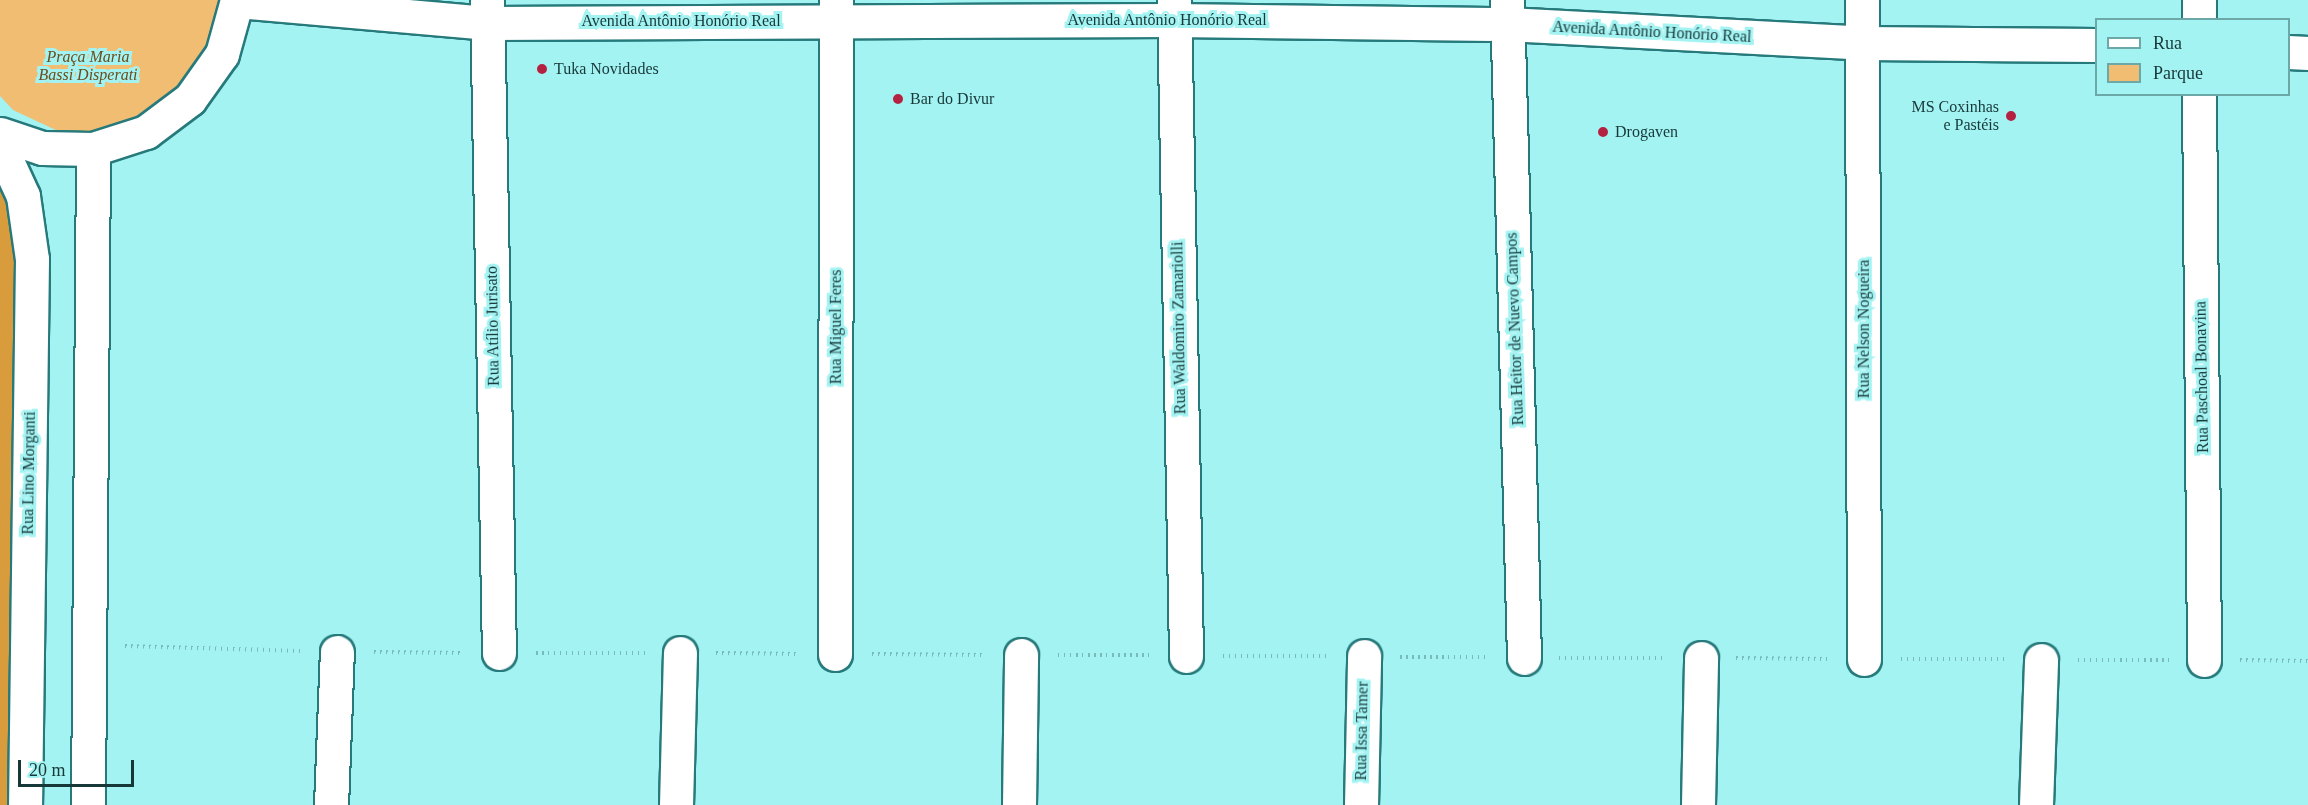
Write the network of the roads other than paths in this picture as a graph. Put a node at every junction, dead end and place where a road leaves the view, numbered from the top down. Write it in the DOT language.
graph roads {
  1 [pos="237,0"];
  2 [pos="1862,0"];
  3 [pos="2199,0"];
  4 [pos="836,10"];
  5 [pos="1174,10"];
  6 [pos="487,11"];
  7 [pos="1507,12"];
  8 [pos="2199,18"];
  9 [pos="1864,43"];
  10 [pos="2095,45"];
  11 [pos="2290,52"];
  12 [pos="2308,53"];
  13 [pos="2199,96"];
  14 [pos="0,134"];
  15 [pos="0,146"];
  16 [pos="93,149"];
  17 [pos="337,652"];
  18 [pos="499,653"];
  19 [pos="680,653"];
  20 [pos="835,654"];
  21 [pos="1021,655"];
  22 [pos="1186,656"];
  23 [pos="1364,656"];
  24 [pos="1524,658"];
  25 [pos="1701,658"];
  26 [pos="1864,659"];
  27 [pos="2042,660"];
  28 [pos="2204,660"];
  29 [pos="25,805"];
  30 [pos="88,805"];
  31 [pos="331,805"];
  32 [pos="676,805"];
  33 [pos="1019,805"];
  34 [pos="1361,805"];
  35 [pos="1698,805"];
  36 [pos="2036,805"];
  1 -- 6 [label="street, Avenida Antônio Honório Real"];
  1 -- 16 [label="street"];
  2 -- 9 [label="street, Rua Nelson Nogueira"];
  3 -- 8 [label="street"];
  4 -- 5 [label="street, Avenida Antônio Honório Real"];
  4 -- 6 [label="street, Avenida Antônio Honório Real"];
  4 -- 20 [label="street, Rua Miguel Feres"];
  5 -- 7 [label="street, Avenida Antônio Honório Real"];
  5 -- 22 [label="street, Rua Waldomiro Zamariolli"];
  6 -- 18 [label="street, Rua Atílio Jurisato"];
  7 -- 9 [label="street, Avenida Antônio Honório Real"];
  7 -- 24 [label="street, Rua Heitor de Nuevo Campos"];
  9 -- 10 [label="street, Avenida Antônio Honório Real"];
  9 -- 26 [label="street, Rua Nelson Nogueira"];
  11 -- 12 [label="street"];
  13 -- 28 [label="street, Rua Paschoal Bonavina"];
  14 -- 16 [label="street"];
  15 -- 29 [label="street, Rua Lino Morganti"];
  16 -- 30 [label="street"];
  17 -- 31 [label="street"];
  19 -- 32 [label="street"];
  21 -- 33 [label="street"];
  23 -- 34 [label="street, Rua Issa Tamer"];
  25 -- 35 [label="street"];
  27 -- 36 [label="street"];
}
